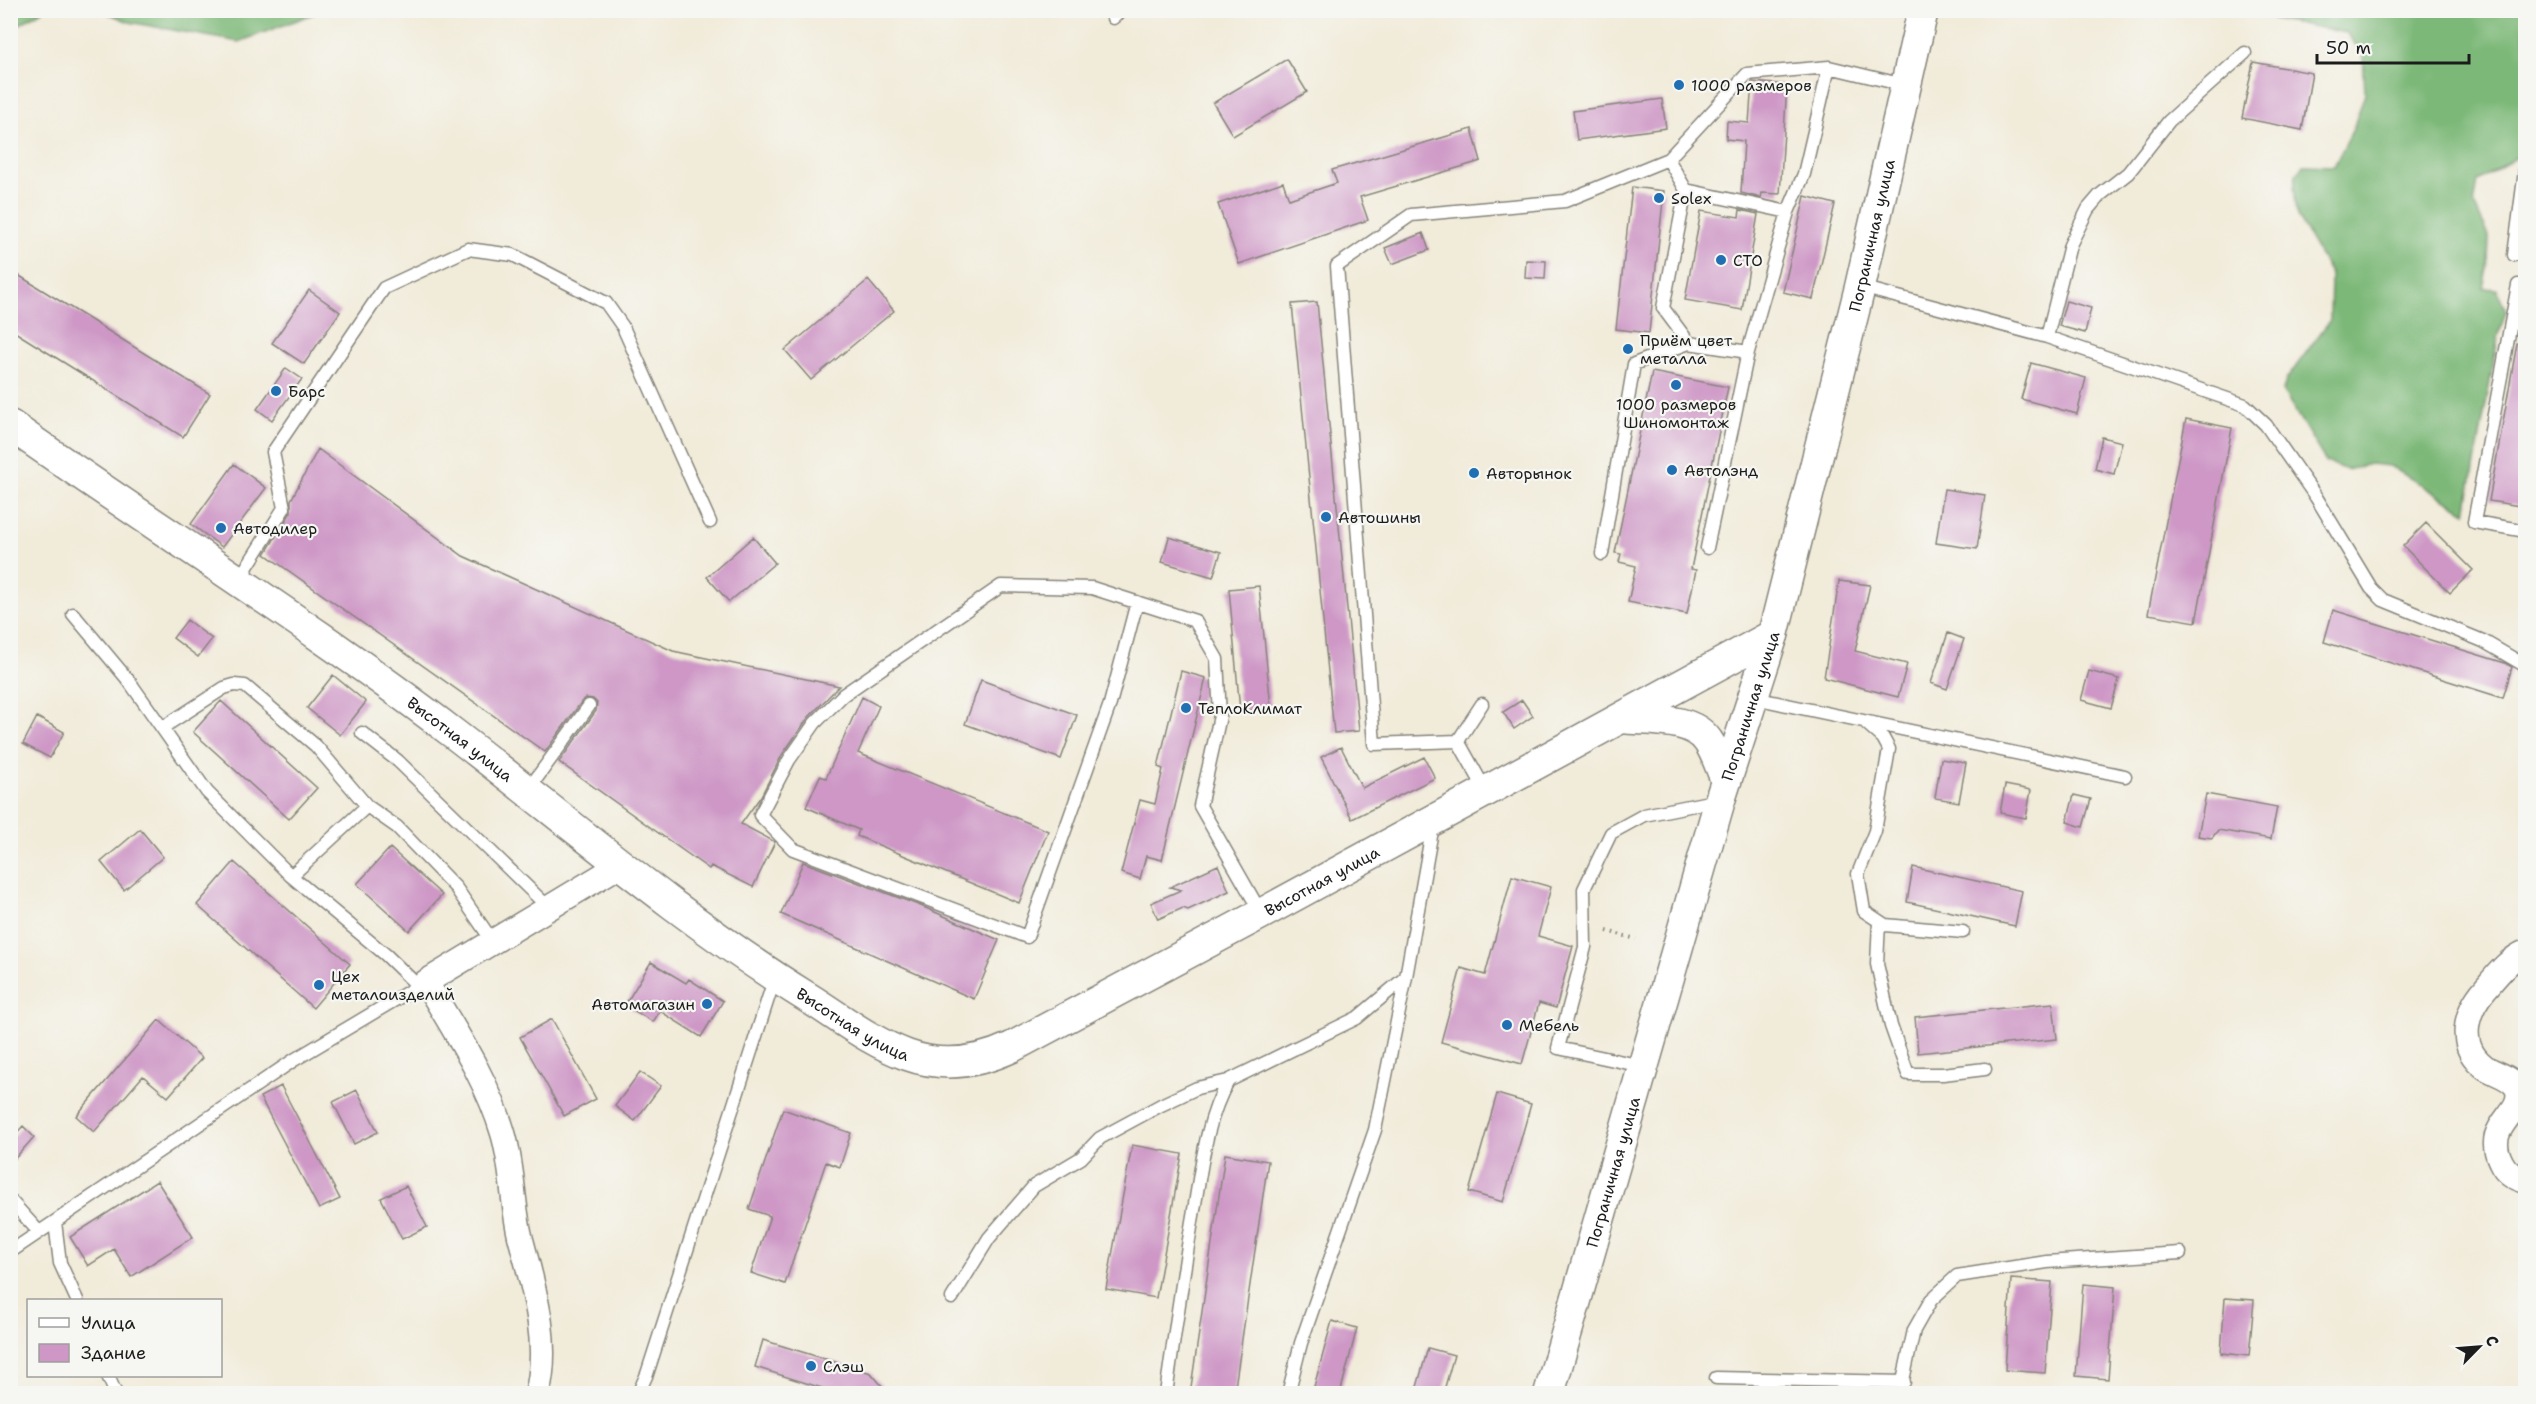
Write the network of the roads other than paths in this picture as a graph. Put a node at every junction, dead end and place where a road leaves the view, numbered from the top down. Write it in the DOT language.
graph roads {
  1 [pos="1923,10"];
  2 [pos="2245,53"];
  3 [pos="1829,67"];
  4 [pos="1904,84"];
  5 [pos="1668,159"];
  6 [pos="2526,163"];
  7 [pos="1686,190"];
  8 [pos="1788,212"];
  9 [pos="2514,255"];
  10 [pos="2526,286"];
  11 [pos="1860,287"];
  12 [pos="2047,337"];
  13 [pos="1689,343"];
  14 [pos="1748,352"];
  15 [pos="10,425"];
  16 [pos="710,522"];
  17 [pos="2526,531"];
  18 [pos="1707,548"];
  19 [pos="1602,554"];
  20 [pos="238,582"];
  21 [pos="1137,602"];
  22 [pos="73,615"];
  23 [pos="1773,635"];
  24 [pos="2526,666"];
  25 [pos="1754,698"];
  26 [pos="1482,704"];
  27 [pos="589,706"];
  28 [pos="1622,718"];
  29 [pos="1865,722"];
  30 [pos="162,728"];
  31 [pos="362,733"];
  32 [pos="1458,741"];
  33 [pos="2125,776"];
  34 [pos="1723,790"];
  35 [pos="527,792"];
  36 [pos="1487,792"];
  37 [pos="367,806"];
  38 [pos="1433,821"];
  39 [pos="620,865"];
  40 [pos="291,876"];
  41 [pos="549,908"];
  42 [pos="1261,914"];
  43 [pos="1879,921"];
  44 [pos="1963,932"];
  45 [pos="492,942"];
  46 [pos="2526,952"];
  47 [pos="775,977"];
  48 [pos="1406,978"];
  49 [pos="423,984"];
  50 [pos="1642,1066"];
  51 [pos="1985,1068"];
  52 [pos="1228,1081"];
  53 [pos="2526,1181"];
  54 [pos="10,1200"];
  55 [pos="55,1222"];
  56 [pos="39,1232"];
  57 [pos="10,1252"];
  58 [pos="2180,1253"];
  59 [pos="952,1298"];
  60 [pos="77,1299"];
  61 [pos="108,1377"];
  62 [pos="1716,1378"];
  63 [pos="1902,1388"];
  64 [pos="116,1394"];
  65 [pos="537,1394"];
  66 [pos="638,1394"];
  67 [pos="1166,1394"];
  68 [pos="1288,1394"];
  69 [pos="1549,1394"];
  1 -- 4 [label="street, Пограничная улица"];
  2 -- 12 [label="lane"];
  3 -- 4 [label="lane"];
  3 -- 5 [label="lane"];
  3 -- 8 [label="lane"];
  4 -- 11 [label="street, Пограничная улица"];
  5 -- 7 [label="lane"];
  5 -- 32 [label="lane"];
  6 -- 9 [label="lane"];
  7 -- 8 [label="lane"];
  7 -- 13 [label="lane"];
  8 -- 14 [label="lane"];
  10 -- 17 [label="lane"];
  11 -- 12 [label="lane"];
  11 -- 23 [label="street, Пограничная улица"];
  12 -- 24 [label="lane"];
  13 -- 14 [label="lane"];
  13 -- 19 [label="lane"];
  14 -- 18 [label="lane"];
  15 -- 20 [label="street, Высотная улица"];
  16 -- 20 [label="lane"];
  20 -- 35 [label="street, Высотная улица"];
  21 -- 21 [label="lane"];
  21 -- 42 [label="lane"];
  22 -- 30 [label="lane"];
  23 -- 25 [label="street, Пограничная улица"];
  23 -- 28 [label="street, Высотная улица"];
  25 -- 29 [label="lane"];
  25 -- 34 [label="street, Пограничная улица"];
  26 -- 32 [label="lane"];
  27 -- 35 [label="lane"];
  28 -- 34 [label="street"];
  28 -- 36 [label="street, Высотная улица"];
  29 -- 33 [label="lane"];
  29 -- 43 [label="lane"];
  30 -- 37 [label="lane"];
  30 -- 40 [label="lane"];
  31 -- 41 [label="lane"];
  32 -- 36 [label="lane"];
  34 -- 50 [label="street, Пограничная улица"];
  34 -- 50 [label="lane"];
  35 -- 39 [label="street, Высотная улица"];
  36 -- 38 [label="street, Высотная улица"];
  37 -- 40 [label="lane"];
  37 -- 45 [label="lane"];
  38 -- 42 [label="street, Высотная улица"];
  38 -- 48 [label="lane"];
  39 -- 41 [label="street"];
  39 -- 47 [label="street, Высотная улица"];
  40 -- 49 [label="lane"];
  41 -- 45 [label="street"];
  42 -- 47 [label="street, Высотная улица"];
  43 -- 44 [label="lane"];
  43 -- 51 [label="lane"];
  45 -- 49 [label="street"];
  46 -- 53 [label="street"];
  47 -- 66 [label="lane"];
  48 -- 52 [label="lane"];
  48 -- 68 [label="lane"];
  49 -- 55 [label="lane"];
  49 -- 65 [label="street"];
  50 -- 69 [label="street, Пограничная улица"];
  52 -- 59 [label="lane"];
  52 -- 67 [label="lane"];
  54 -- 56 [label="lane"];
  55 -- 56 [label="lane"];
  55 -- 60 [label="lane"];
  56 -- 57 [label="lane"];
  58 -- 63 [label="lane"];
  61 -- 64 [label="lane"];
  62 -- 63 [label="lane"];
}
